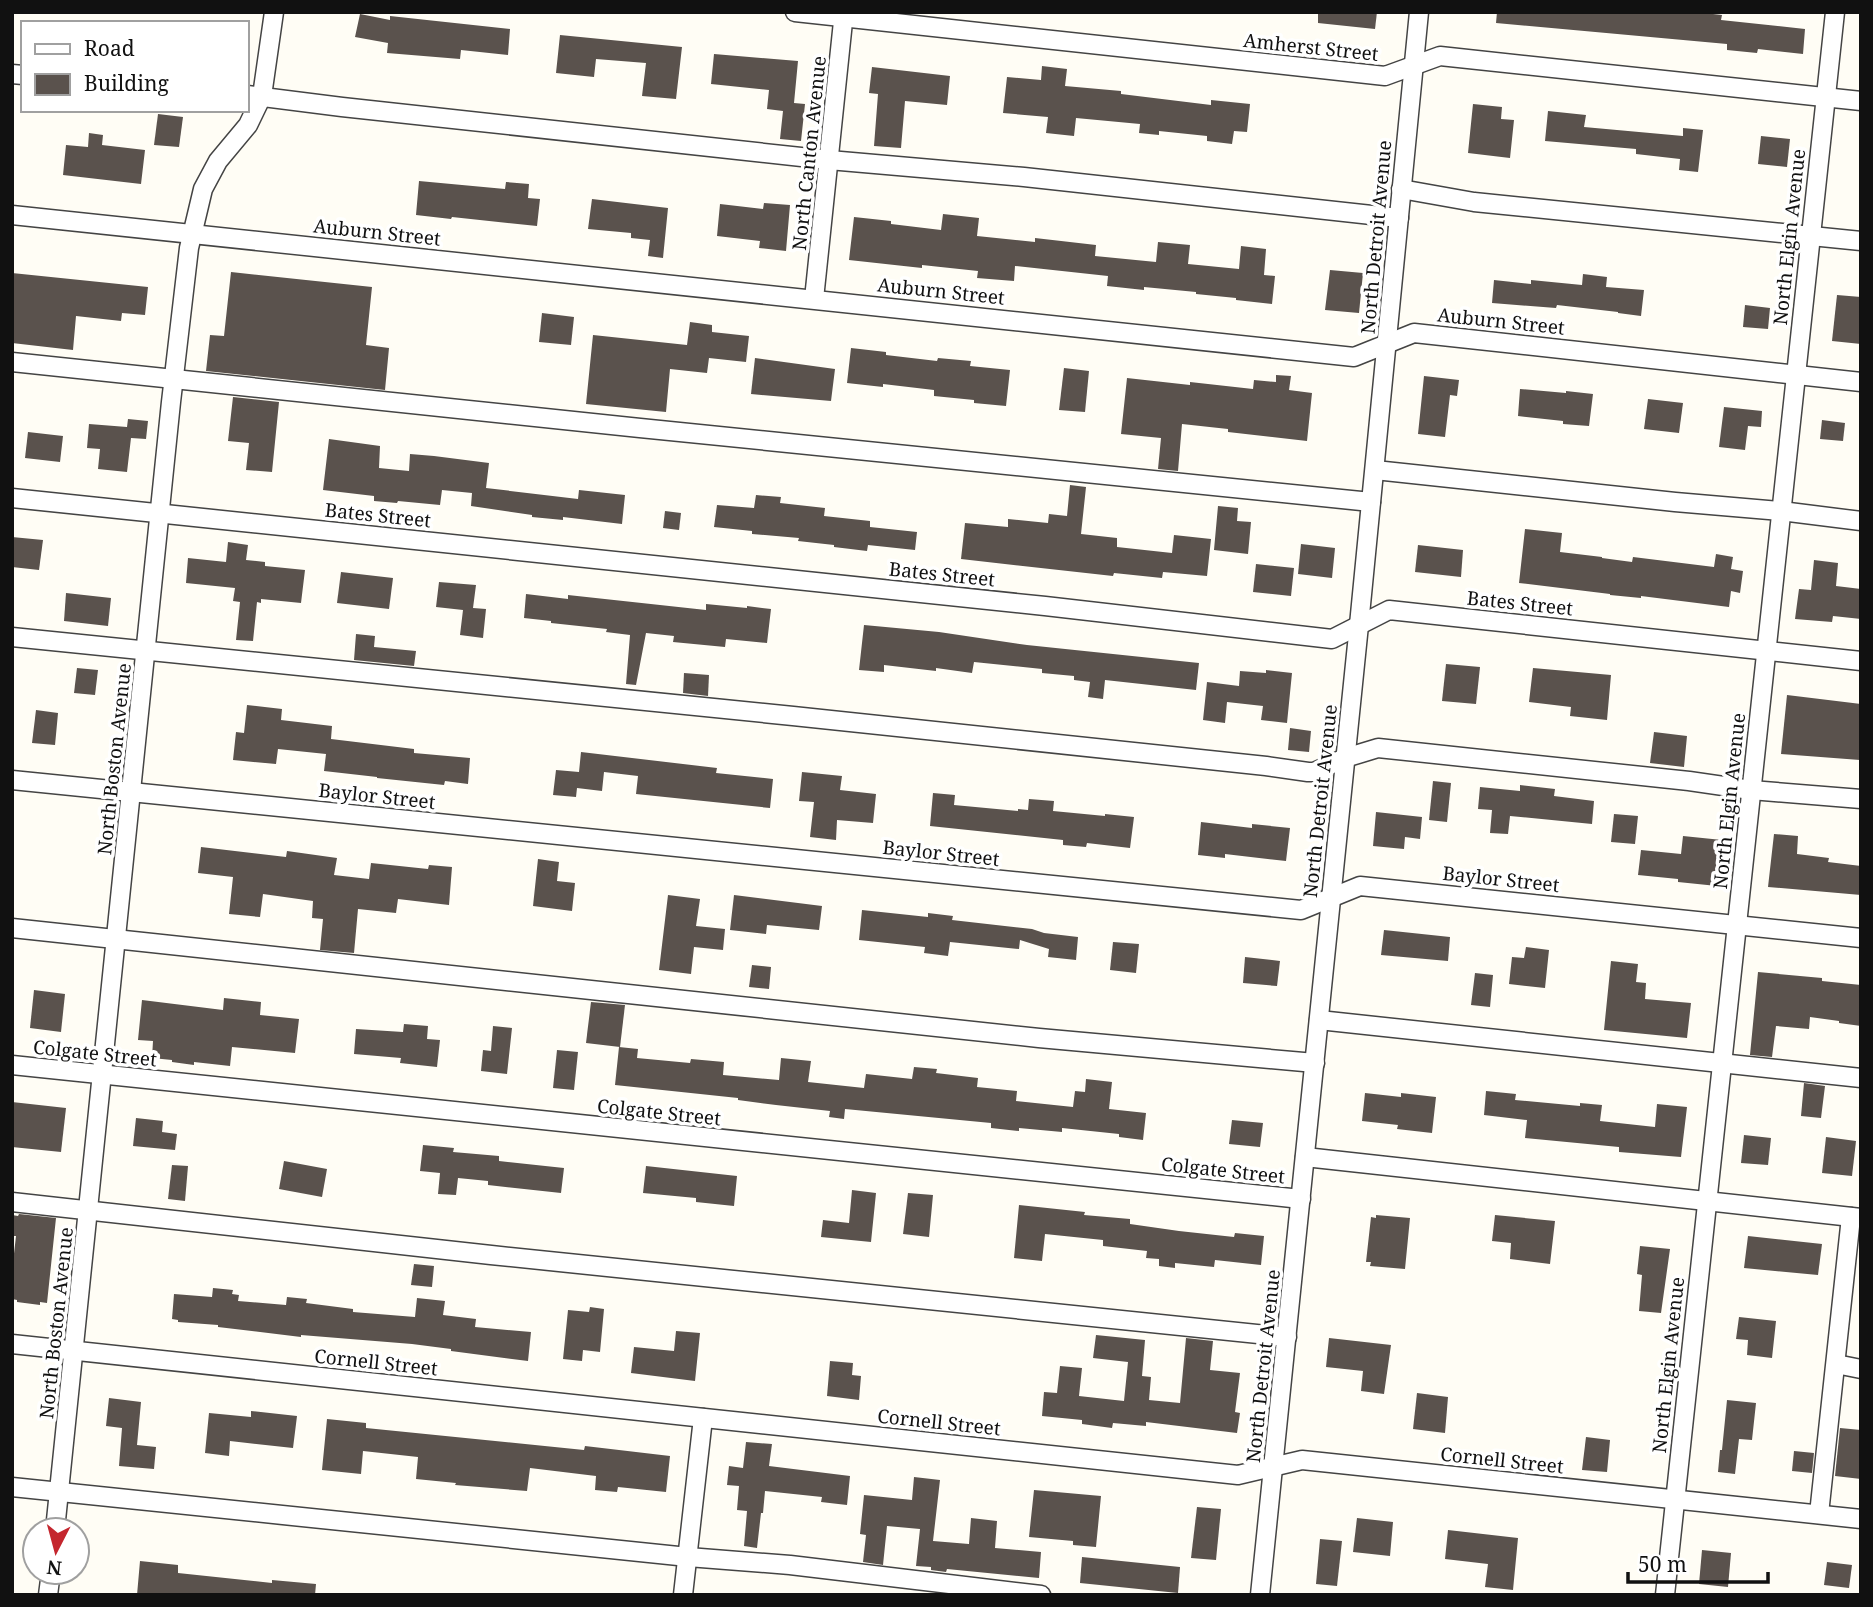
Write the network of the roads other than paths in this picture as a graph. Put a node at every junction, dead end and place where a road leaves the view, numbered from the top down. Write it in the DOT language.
graph roads {
  1 [pos="274,12"];
  2 [pos="795,12"];
  3 [pos="1419,12"];
  4 [pos="1835,12"];
  5 [pos="844,15"];
  6 [pos="1413,65"];
  7 [pos="254,95"];
  8 [pos="1826,97"];
  9 [pos="1861,101"];
  10 [pos="829,160"];
  11 [pos="1401,189"];
  12 [pos="12,215"];
  13 [pos="1399,218"];
  14 [pos="193,233"];
  15 [pos="1811,236"];
  16 [pos="1861,242"];
  17 [pos="814,299"];
  18 [pos="1387,344"];
  19 [pos="12,362"];
  20 [pos="1796,375"];
  21 [pos="174,379"];
  22 [pos="1861,382"];
  23 [pos="1375,470"];
  24 [pos="12,498"];
  25 [pos="1371,502"];
  26 [pos="1781,511"];
  27 [pos="160,513"];
  28 [pos="1861,521"];
  29 [pos="1359,625"];
  30 [pos="12,637"];
  31 [pos="146,651"];
  32 [pos="1766,651"];
  33 [pos="1861,661"];
  34 [pos="1345,758"];
  35 [pos="12,780"];
  36 [pos="1751,790"];
  37 [pos="131,792"];
  38 [pos="1861,799"];
  39 [pos="1331,898"];
  40 [pos="1736,925"];
  41 [pos="12,928"];
  42 [pos="1861,938"];
  43 [pos="116,939"];
  44 [pos="1319,1020"];
  45 [pos="1315,1063"];
  46 [pos="1721,1064"];
  47 [pos="12,1065"];
  48 [pos="103,1075"];
  49 [pos="1861,1078"];
  50 [pos="1305,1157"];
  51 [pos="1301,1199"];
  52 [pos="1707,1201"];
  53 [pos="12,1202"];
  54 [pos="89,1211"];
  55 [pos="1856,1218"];
  56 [pos="1287,1336"];
  57 [pos="12,1344"];
  58 [pos="74,1351"];
  59 [pos="1836,1364"];
  60 [pos="1861,1368"];
  61 [pos="703,1418"];
  62 [pos="1273,1466"];
  63 [pos="12,1487"];
  64 [pos="59,1492"];
  65 [pos="1675,1499"];
  66 [pos="1819,1514"];
  67 [pos="56,1516"];
  68 [pos="1861,1519"];
  69 [pos="688,1556"];
  70 [pos="683,1595"];
  71 [pos="1041,1595"];
  72 [pos="1260,1595"];
  73 [pos="1665,1595"];
  1 -- 7 [label="street, North Boston Avenue"];
  2 -- 5 [label="street, Amherst Street"];
  3 -- 6 [label="street, North Detroit Avenue"];
  4 -- 8 [label="street, North Elgin Avenue"];
  5 -- 6 [label="street, Amherst Street"];
  5 -- 10 [label="street, North Canton Avenue"];
  6 -- 8 [label="street, Amherst Street"];
  6 -- 11 [label="street, North Detroit Avenue"];
  7 -- 10 [label="street"];
  7 -- 14 [label="street, North Boston Avenue"];
  8 -- 9 [label="street, Amherst Street"];
  8 -- 15 [label="street, North Elgin Avenue"];
  10 -- 13 [label="street"];
  10 -- 17 [label="street, North Canton Avenue"];
  11 -- 13 [label="street, North Detroit Avenue"];
  11 -- 15 [label="street"];
  12 -- 14 [label="street, Auburn Street"];
  13 -- 18 [label="street, North Detroit Avenue"];
  14 -- 17 [label="street, Auburn Street"];
  14 -- 21 [label="street, North Boston Avenue"];
  15 -- 16 [label="street"];
  15 -- 20 [label="street, North Elgin Avenue"];
  17 -- 18 [label="street, Auburn Street"];
  18 -- 20 [label="street, Auburn Street"];
  18 -- 23 [label="street, North Detroit Avenue"];
  19 -- 21 [label="street"];
  20 -- 22 [label="street, Auburn Street"];
  20 -- 26 [label="street, North Elgin Avenue"];
  21 -- 25 [label="street"];
  21 -- 27 [label="street, North Boston Avenue"];
  23 -- 25 [label="street, North Detroit Avenue"];
  23 -- 26 [label="street"];
  24 -- 27 [label="street, Bates Street"];
  25 -- 29 [label="street, North Detroit Avenue"];
  26 -- 28 [label="street"];
  26 -- 32 [label="street, North Elgin Avenue"];
  27 -- 29 [label="street, Bates Street"];
  27 -- 31 [label="street, North Boston Avenue"];
  29 -- 32 [label="street, Bates Street"];
  29 -- 34 [label="street, North Detroit Avenue"];
  30 -- 31 [label="street"];
  31 -- 34 [label="street"];
  31 -- 37 [label="street, North Boston Avenue"];
  32 -- 33 [label="street, Bates Street"];
  32 -- 36 [label="street, North Elgin Avenue"];
  34 -- 36 [label="street"];
  34 -- 39 [label="street, North Detroit Avenue"];
  35 -- 37 [label="street, Baylor Street"];
  36 -- 38 [label="street"];
  36 -- 40 [label="street, North Elgin Avenue"];
  37 -- 39 [label="street, Baylor Street"];
  37 -- 43 [label="street, North Boston Avenue"];
  39 -- 40 [label="street, Baylor Street"];
  39 -- 44 [label="street, North Detroit Avenue"];
  40 -- 42 [label="street, Baylor Street"];
  40 -- 46 [label="street, North Elgin Avenue"];
  41 -- 43 [label="street"];
  43 -- 45 [label="street"];
  43 -- 48 [label="street, North Boston Avenue"];
  44 -- 45 [label="street, North Detroit Avenue"];
  44 -- 46 [label="street"];
  45 -- 50 [label="street, North Detroit Avenue"];
  46 -- 49 [label="street"];
  46 -- 52 [label="street, North Elgin Avenue"];
  47 -- 48 [label="street, Colgate Street"];
  48 -- 51 [label="street, Colgate Street"];
  48 -- 54 [label="street, North Boston Avenue"];
  50 -- 51 [label="street, North Detroit Avenue"];
  50 -- 52 [label="street, Colgate Street"];
  51 -- 56 [label="street, North Detroit Avenue"];
  52 -- 55 [label="street, Colgate Street"];
  52 -- 65 [label="street, North Elgin Avenue"];
  53 -- 54 [label="street"];
  54 -- 56 [label="street"];
  54 -- 58 [label="street, North Boston Avenue"];
  55 -- 59 [label="street"];
  56 -- 62 [label="street, North Detroit Avenue"];
  57 -- 58 [label="street, Cornell Street"];
  58 -- 61 [label="street, Cornell Street"];
  58 -- 64 [label="street, North Boston Avenue"];
  59 -- 60 [label="street"];
  59 -- 66 [label="street"];
  61 -- 62 [label="street, Cornell Street"];
  61 -- 69 [label="street"];
  62 -- 65 [label="street, Cornell Street"];
  62 -- 72 [label="street, North Detroit Avenue"];
  63 -- 64 [label="street"];
  64 -- 67 [label="street, North Boston Avenue"];
  64 -- 69 [label="street"];
  65 -- 66 [label="street, Cornell Street"];
  65 -- 73 [label="street, North Elgin Avenue"];
  66 -- 68 [label="street, Cornell Street"];
  69 -- 70 [label="street"];
  69 -- 71 [label="street"];
}
